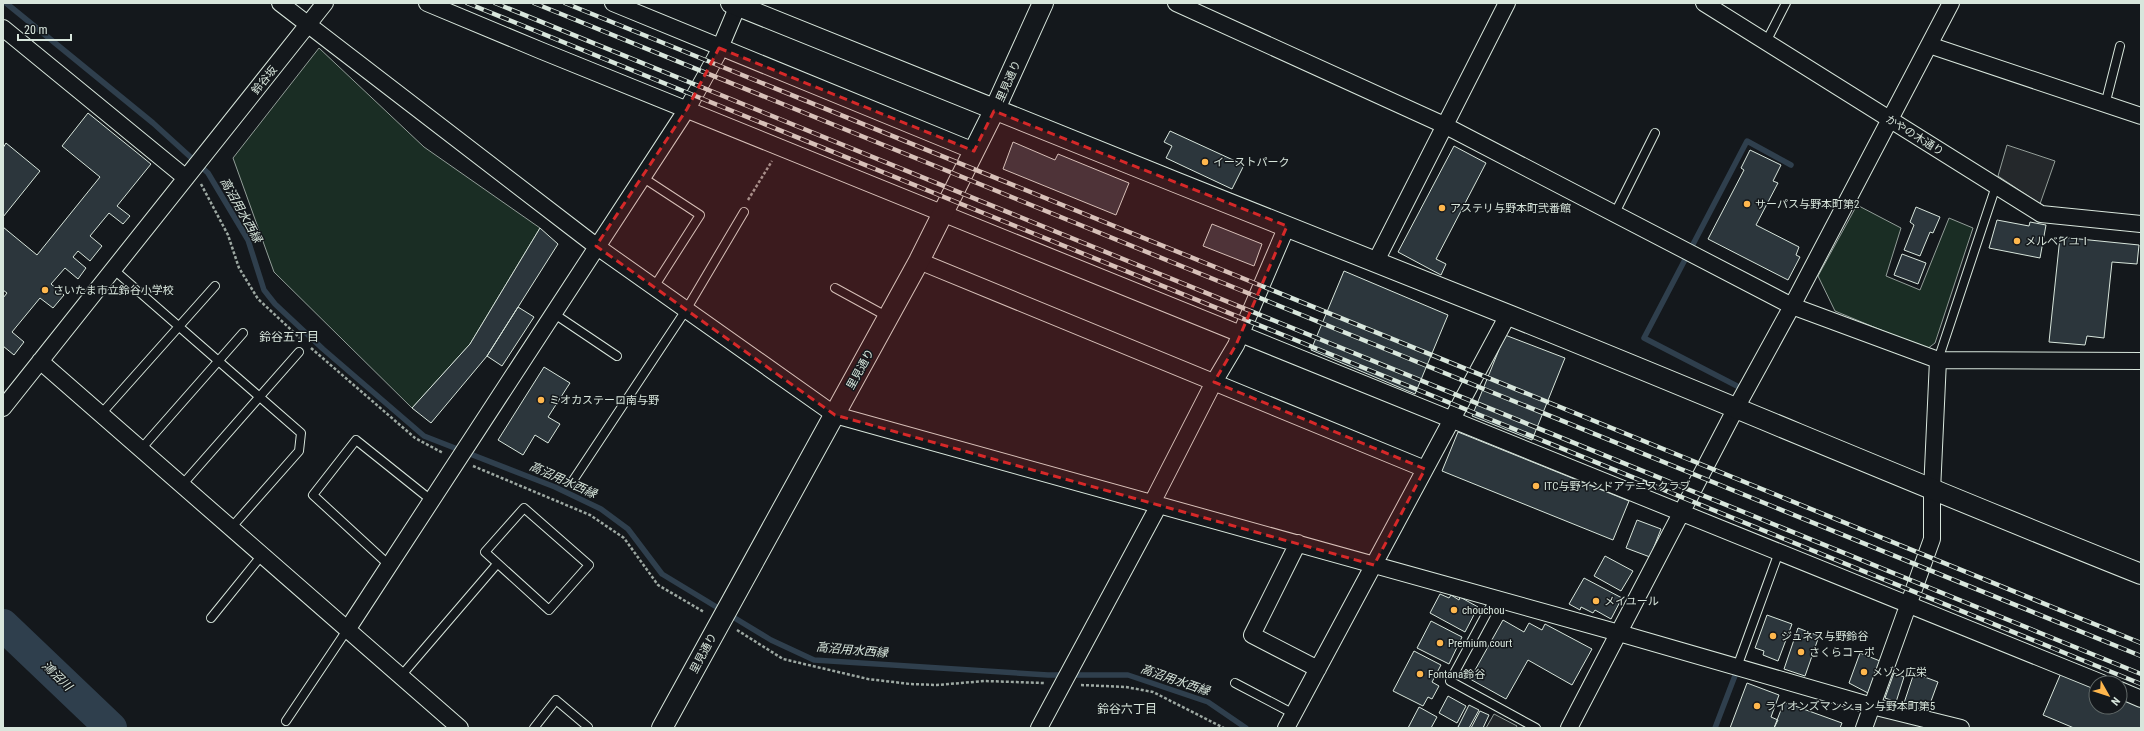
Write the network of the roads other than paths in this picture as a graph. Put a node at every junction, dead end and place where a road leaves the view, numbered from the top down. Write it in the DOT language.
graph roads {
  1 [pos="280,3"];
  2 [pos="325,3"];
  3 [pos="427,3"];
  4 [pos="613,3"];
  5 [pos="1043,3"];
  6 [pos="1176,3"];
  7 [pos="1507,3"];
  8 [pos="1704,3"];
  9 [pos="1786,3"];
  10 [pos="1951,3"];
  11 [pos="736,4"];
  12 [pos="308,24"];
  13 [pos="3,28"];
  14 [pos="1766,42"];
  15 [pos="1929,45"];
  16 [pos="2120,46"];
  17 [pos="719,48"];
  18 [pos="2105,105"];
  19 [pos="687,109"];
  20 [pos="994,111"];
  21 [pos="2141,116"];
  22 [pos="1890,120"];
  23 [pos="1444,125"];
  24 [pos="1655,134"];
  25 [pos="974,151"];
  26 [pos="192,170"];
  27 [pos="642,177"];
  28 [pos="1996,186"];
  29 [pos="744,212"];
  30 [pos="943,213"];
  31 [pos="1615,213"];
  32 [pos="2141,224"];
  33 [pos="1287,226"];
  34 [pos="596,246"];
  35 [pos="919,261"];
  36 [pos="1374,263"];
  37 [pos="113,269"];
  38 [pos="215,286"];
  39 [pos="654,287"];
  40 [pos="834,288"];
  41 [pos="1792,306"];
  42 [pos="686,310"];
  43 [pos="553,313"];
  44 [pos="1508,315"];
  45 [pos="889,318"];
  46 [pos="180,327"];
  47 [pos="243,333"];
  48 [pos="1241,334"];
  49 [pos="299,352"];
  50 [pos="617,356"];
  51 [pos="218,360"];
  52 [pos="1938,360"];
  53 [pos="40,361"];
  54 [pos="2141,361"];
  55 [pos="1214,382"];
  56 [pos="260,397"];
  57 [pos="3,408"];
  58 [pos="1736,408"];
  59 [pos="101,414"];
  60 [pos="835,415"];
  61 [pos="1452,419"];
  62 [pos="141,449"];
  63 [pos="1425,469"];
  64 [pos="572,482"];
  65 [pos="182,485"];
  66 [pos="1932,491"];
  67 [pos="431,500"];
  68 [pos="1156,504"];
  69 [pos="1682,512"];
  70 [pos="231,528"];
  71 [pos="1298,544"];
  72 [pos="1779,552"];
  73 [pos="262,555"];
  74 [pos="497,564"];
  75 [pos="389,565"];
  76 [pos="1374,565"];
  77 [pos="2141,574"];
  78 [pos="1495,598"];
  79 [pos="1909,605"];
  80 [pos="211,618"];
  81 [pos="347,630"];
  82 [pos="1619,633"];
  83 [pos="1737,667"];
  84 [pos="1318,669"];
  85 [pos="401,676"];
  86 [pos="2088,677"];
  87 [pos="1234,683"];
  88 [pos="2128,693"];
  89 [pos="2141,699"];
  90 [pos="1872,706"];
  91 [pos="286,721"];
  92 [pos="1290,721"];
  93 [pos="460,728"];
  94 [pos="534,728"];
  95 [pos="587,728"];
  96 [pos="662,728"];
  97 [pos="1039,728"];
  98 [pos="1536,728"];
  99 [pos="1569,728"];
  100 [pos="1864,728"];
  101 [pos="1961,728"];
  1 -- 12 [label="street"];
  2 -- 12 [label="street, 鈴谷坂"];
  3 -- 19 [label="street"];
  4 -- 17 [label="street"];
  5 -- 20 [label="street, 里見通り"];
  6 -- 23 [label="street"];
  7 -- 23 [label="street"];
  8 -- 14 [label="street, かやの木通り"];
  9 -- 14 [label="lane"];
  10 -- 15 [label="street"];
  11 -- 17 [label="street"];
  11 -- 20 [label="street"];
  12 -- 26 [label="street, 鈴谷坂"];
  12 -- 34 [label="street"];
  13 -- 26 [label="street"];
  14 -- 22 [label="street, かやの木通り"];
  15 -- 18 [label="street"];
  15 -- 22 [label="street"];
  16 -- 18 [label="lane"];
  17 -- 19 [label="street"];
  17 -- 25 [label="street"];
  18 -- 21 [label="street"];
  19 -- 27 [label="street"];
  19 -- 30 [label="street"];
  20 -- 25 [label="street, 里見通り"];
  20 -- 33 [label="street"];
  22 -- 28 [label="street, かやの木通り"];
  22 -- 41 [label="street"];
  23 -- 31 [label="street"];
  23 -- 36 [label="street"];
  24 -- 31 [label="lane"];
  25 -- 30 [label="street, 里見通り"];
  26 -- 37 [label="street, 鈴谷坂"];
  27 -- 34 [label="street"];
  27 -- 39 [label="lane"];
  28 -- 32 [label="street, かやの木通り"];
  28 -- 52 [label="lane"];
  29 -- 42 [label="lane"];
  30 -- 35 [label="street, 里見通り"];
  30 -- 48 [label="street"];
  31 -- 41 [label="street"];
  33 -- 36 [label="street"];
  33 -- 48 [label="street"];
  34 -- 39 [label="street"];
  34 -- 43 [label="street"];
  35 -- 45 [label="street, 里見通り"];
  35 -- 55 [label="street"];
  36 -- 44 [label="street"];
  37 -- 46 [label="lane"];
  37 -- 53 [label="street, 鈴谷坂"];
  38 -- 46 [label="lane"];
  39 -- 42 [label="street"];
  40 -- 45 [label="lane"];
  41 -- 52 [label="street"];
  41 -- 58 [label="street"];
  42 -- 60 [label="street"];
  42 -- 64 [label="lane"];
  43 -- 50 [label="lane"];
  43 -- 67 [label="street"];
  44 -- 58 [label="street"];
  44 -- 61 [label="street"];
  45 -- 60 [label="street, 里見通り"];
  46 -- 51 [label="lane"];
  46 -- 59 [label="lane"];
  47 -- 51 [label="lane"];
  48 -- 55 [label="street"];
  48 -- 61 [label="street"];
  49 -- 56 [label="lane"];
  51 -- 56 [label="lane"];
  51 -- 62 [label="lane"];
  52 -- 54 [label="street"];
  52 -- 66 [label="street"];
  53 -- 57 [label="street, 鈴谷坂"];
  53 -- 59 [label="street"];
  55 -- 63 [label="street"];
  55 -- 68 [label="street"];
  56 -- 65 [label="lane"];
  56 -- 70 [label="lane"];
  58 -- 66 [label="street"];
  58 -- 69 [label="street"];
  59 -- 62 [label="street"];
  60 -- 68 [label="street"];
  60 -- 96 [label="street, 里見通り"];
  61 -- 63 [label="street"];
  61 -- 69 [label="street"];
  62 -- 65 [label="street"];
  63 -- 76 [label="street"];
  65 -- 70 [label="street"];
  66 -- 77 [label="street"];
  66 -- 79 [label="street"];
  67 -- 75 [label="street"];
  67 -- 75 [label="lane"];
  68 -- 71 [label="street"];
  68 -- 97 [label="street"];
  69 -- 72 [label="street"];
  69 -- 82 [label="street"];
  70 -- 73 [label="street"];
  71 -- 76 [label="street"];
  71 -- 84 [label="street"];
  72 -- 79 [label="street"];
  72 -- 83 [label="lane"];
  73 -- 80 [label="lane"];
  73 -- 81 [label="street"];
  74 -- 74 [label="lane"];
  74 -- 85 [label="lane"];
  75 -- 81 [label="street"];
  76 -- 78 [label="street"];
  76 -- 84 [label="street"];
  78 -- 82 [label="street"];
  78 -- 98 [label="lane"];
  79 -- 86 [label="street"];
  79 -- 90 [label="street"];
  81 -- 85 [label="street"];
  81 -- 91 [label="lane"];
  82 -- 83 [label="street"];
  82 -- 99 [label="street"];
  83 -- 90 [label="street"];
  84 -- 92 [label="street"];
  85 -- 93 [label="street"];
  87 -- 92 [label="lane"];
  88 -- 89 [label="street"];
  90 -- 100 [label="street"];
  90 -- 101 [label="street"];
  94 -- 95 [label="lane"];
}
